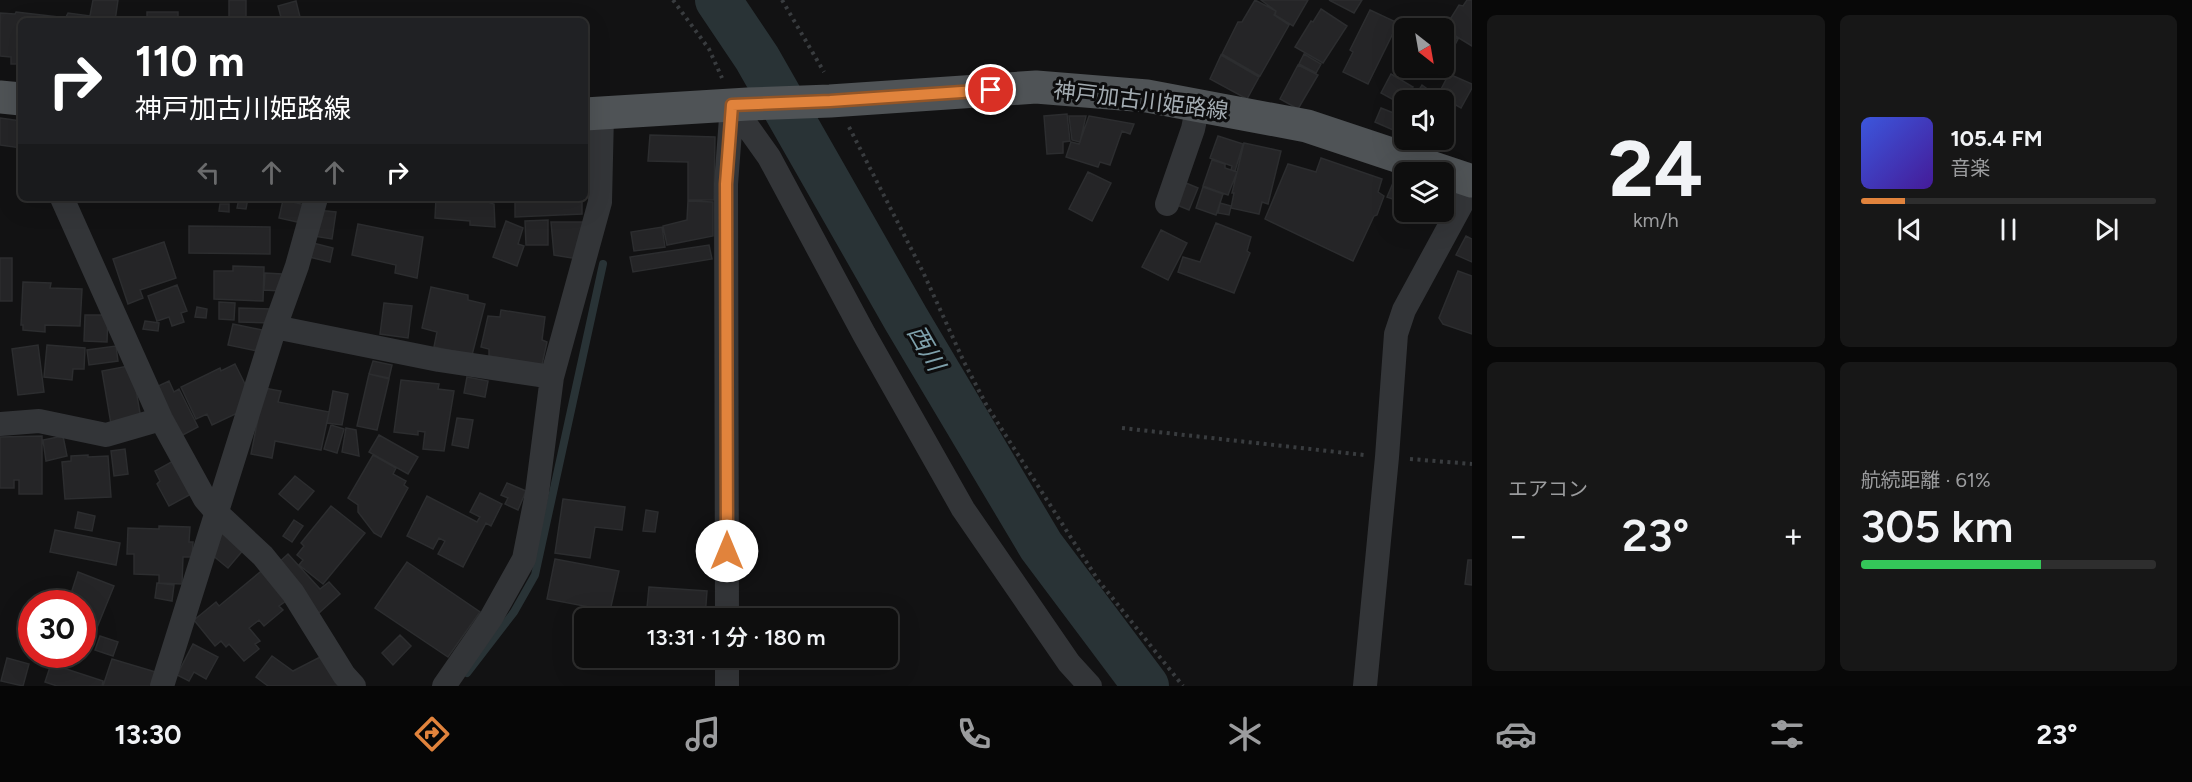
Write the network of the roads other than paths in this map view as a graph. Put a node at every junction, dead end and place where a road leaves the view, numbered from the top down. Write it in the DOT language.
graph roads {
  1 [pos="0,97"];
  2 [pos="18,99"];
  3 [pos="740,105"];
  4 [pos="1198,105"];
  5 [pos="593,114"];
  6 [pos="1472,183"];
  7 [pos="63,201"];
  8 [pos="315,201"];
  9 [pos="1167,204"];
  10 [pos="275,327"];
  11 [pos="552,377"];
  12 [pos="161,419"];
  13 [pos="0,424"];
  14 [pos="218,514"];
  15 [pos="727,608"];
  16 [pos="727,668"];
  17 [pos="162,686"];
  18 [pos="354,686"];
  19 [pos="444,686"];
  20 [pos="727,686"];
  21 [pos="1090,686"];
  22 [pos="1365,686"];
  1 -- 2 [label="main road"];
  3 -- 4 [label="main road, 神戸加古川姫路線"];
  3 -- 5 [label="main road, 神戸加古川姫路線"];
  3 -- 15 [label="street"];
  3 -- 21 [label="street"];
  4 -- 6 [label="main road, 神戸加古川姫路線"];
  4 -- 9 [label="street"];
  5 -- 11 [label="street"];
  6 -- 22 [label="street"];
  7 -- 12 [label="street"];
  8 -- 10 [label="street"];
  10 -- 11 [label="street"];
  10 -- 14 [label="street"];
  11 -- 19 [label="street"];
  12 -- 13 [label="street"];
  12 -- 14 [label="street"];
  14 -- 17 [label="street"];
  14 -- 18 [label="street"];
  16 -- 20 [label="street"];
}
